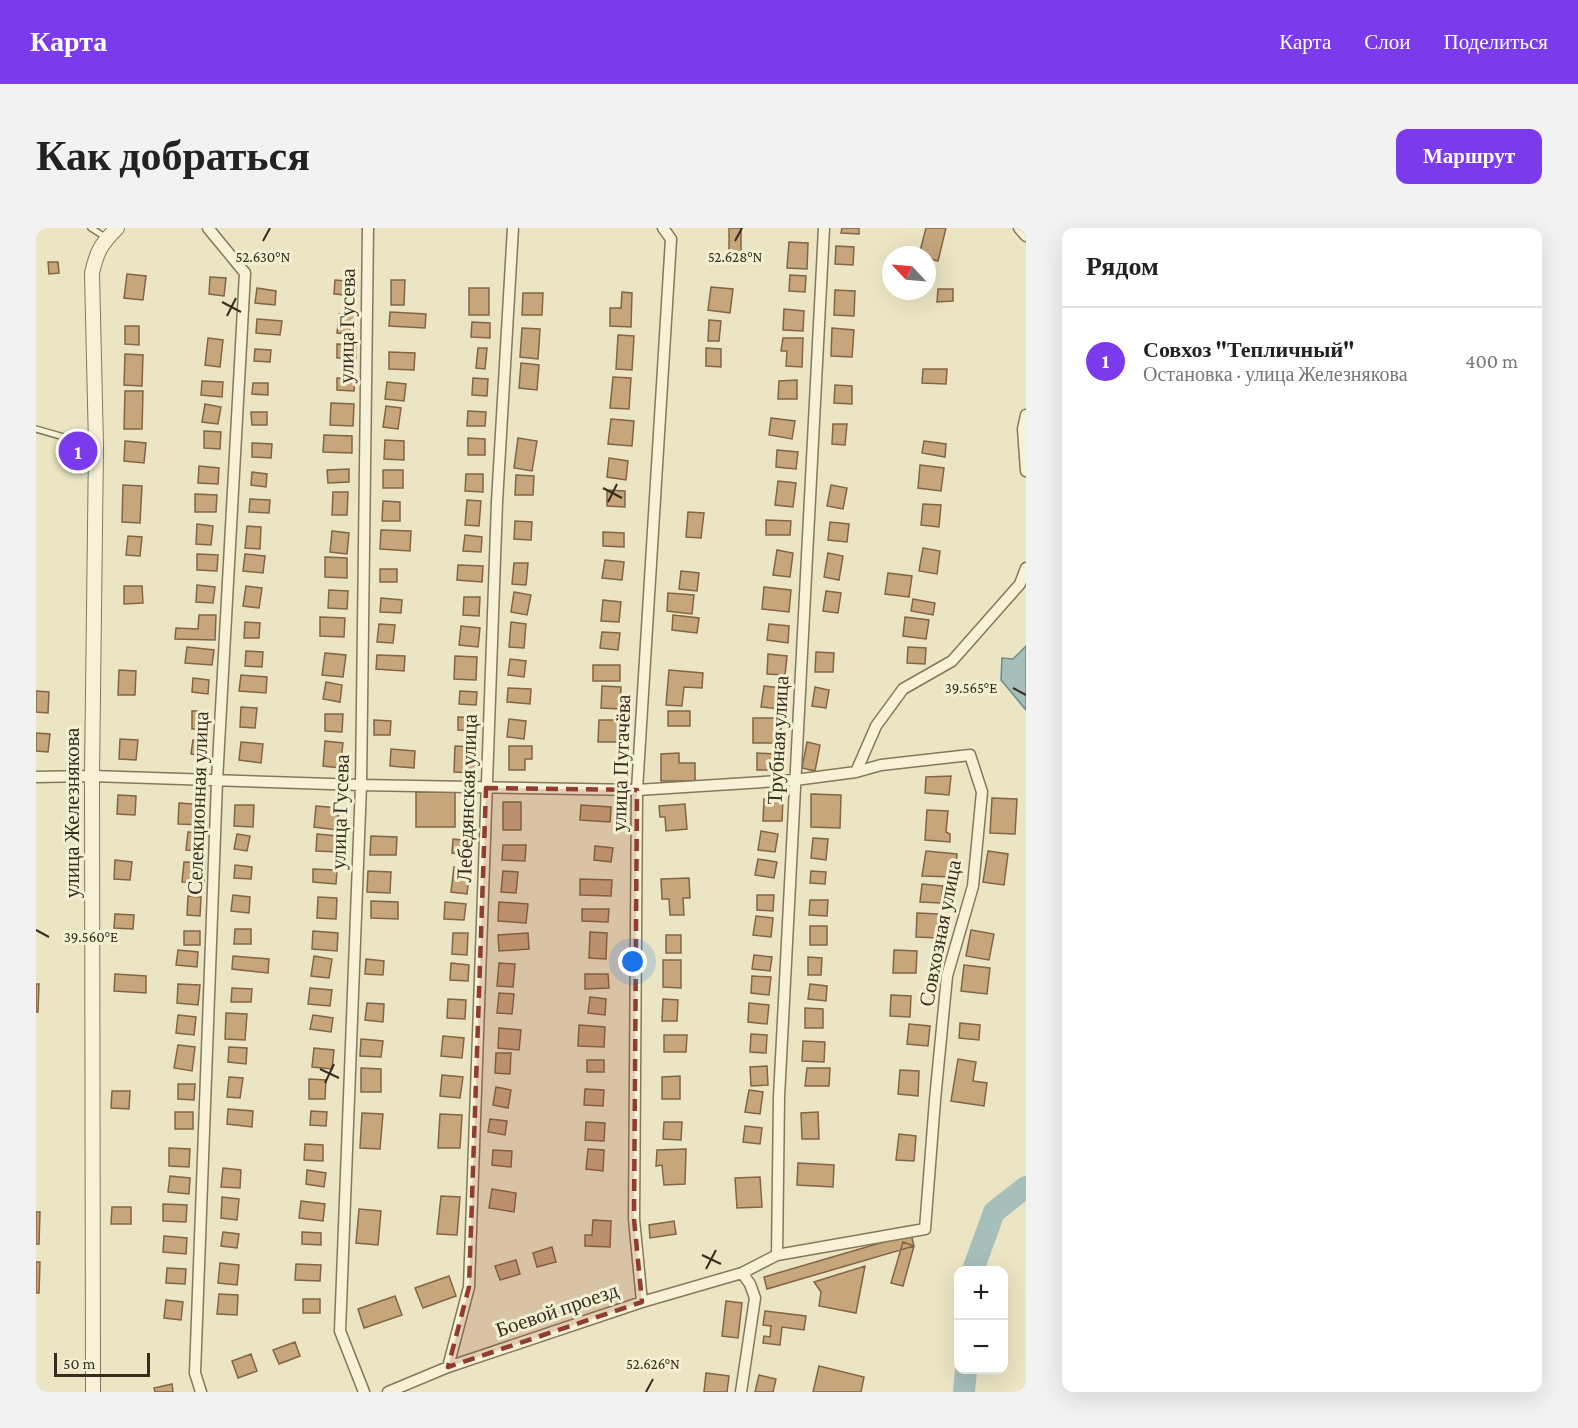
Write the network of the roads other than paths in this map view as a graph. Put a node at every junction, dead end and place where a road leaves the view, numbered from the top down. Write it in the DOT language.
graph roads {
  1 [pos="91,228"];
  2 [pos="117,228"];
  3 [pos="208,228"];
  4 [pos="368,228"];
  5 [pos="513,228"];
  6 [pos="663,228"];
  7 [pos="824,228"];
  8 [pos="1019,228"];
  9 [pos="1026,236"];
  10 [pos="107,238"];
  11 [pos="1026,415"];
  12 [pos="36,429"];
  13 [pos="96,446"];
  14 [pos="1026,471"];
  15 [pos="1026,568"];
  16 [pos="856,772"];
  17 [pos="92,776"];
  18 [pos="36,777"];
  19 [pos="795,780"];
  20 [pos="217,781"];
  21 [pos="361,785"];
  22 [pos="486,788"];
  23 [pos="637,790"];
  24 [pos="777,1255"];
  25 [pos="742,1273"];
  26 [pos="642,1302"];
  27 [pos="447,1367"];
  28 [pos="93,1392"];
  29 [pos="201,1392"];
  30 [pos="364,1392"];
  31 [pos="388,1392"];
  32 [pos="741,1392"];
  1 -- 10 [label="lane"];
  2 -- 10 [label="street, улица Железнякова"];
  3 -- 20 [label="street, Селекционная улица"];
  4 -- 21 [label="street, улица Гусева"];
  5 -- 22 [label="street, Лебедянская улица"];
  6 -- 23 [label="street, улица Пугачёва"];
  7 -- 19 [label="street, Трубная улица"];
  8 -- 9 [label="street"];
  10 -- 13 [label="street, улица Железнякова"];
  11 -- 14 [label="street"];
  12 -- 13 [label="lane"];
  13 -- 17 [label="street, улица Железнякова"];
  15 -- 16 [label="street"];
  16 -- 19 [label="street"];
  16 -- 24 [label="street, Совхозная улица"];
  17 -- 18 [label="street"];
  17 -- 20 [label="street"];
  17 -- 28 [label="street, улица Железнякова"];
  19 -- 23 [label="street"];
  19 -- 24 [label="street, Трубная улица"];
  20 -- 21 [label="street"];
  20 -- 29 [label="street, Селекционная улица"];
  21 -- 22 [label="street"];
  21 -- 30 [label="street, улица Гусева"];
  22 -- 23 [label="street"];
  22 -- 27 [label="street, Лебедянская улица"];
  23 -- 26 [label="street, улица Пугачёва"];
  24 -- 25 [label="street, Совхозная улица"];
  25 -- 26 [label="street, Боевой проезд"];
  25 -- 32 [label="street"];
  26 -- 27 [label="street, Боевой проезд"];
  27 -- 31 [label="street, Боевой проезд"];
}
